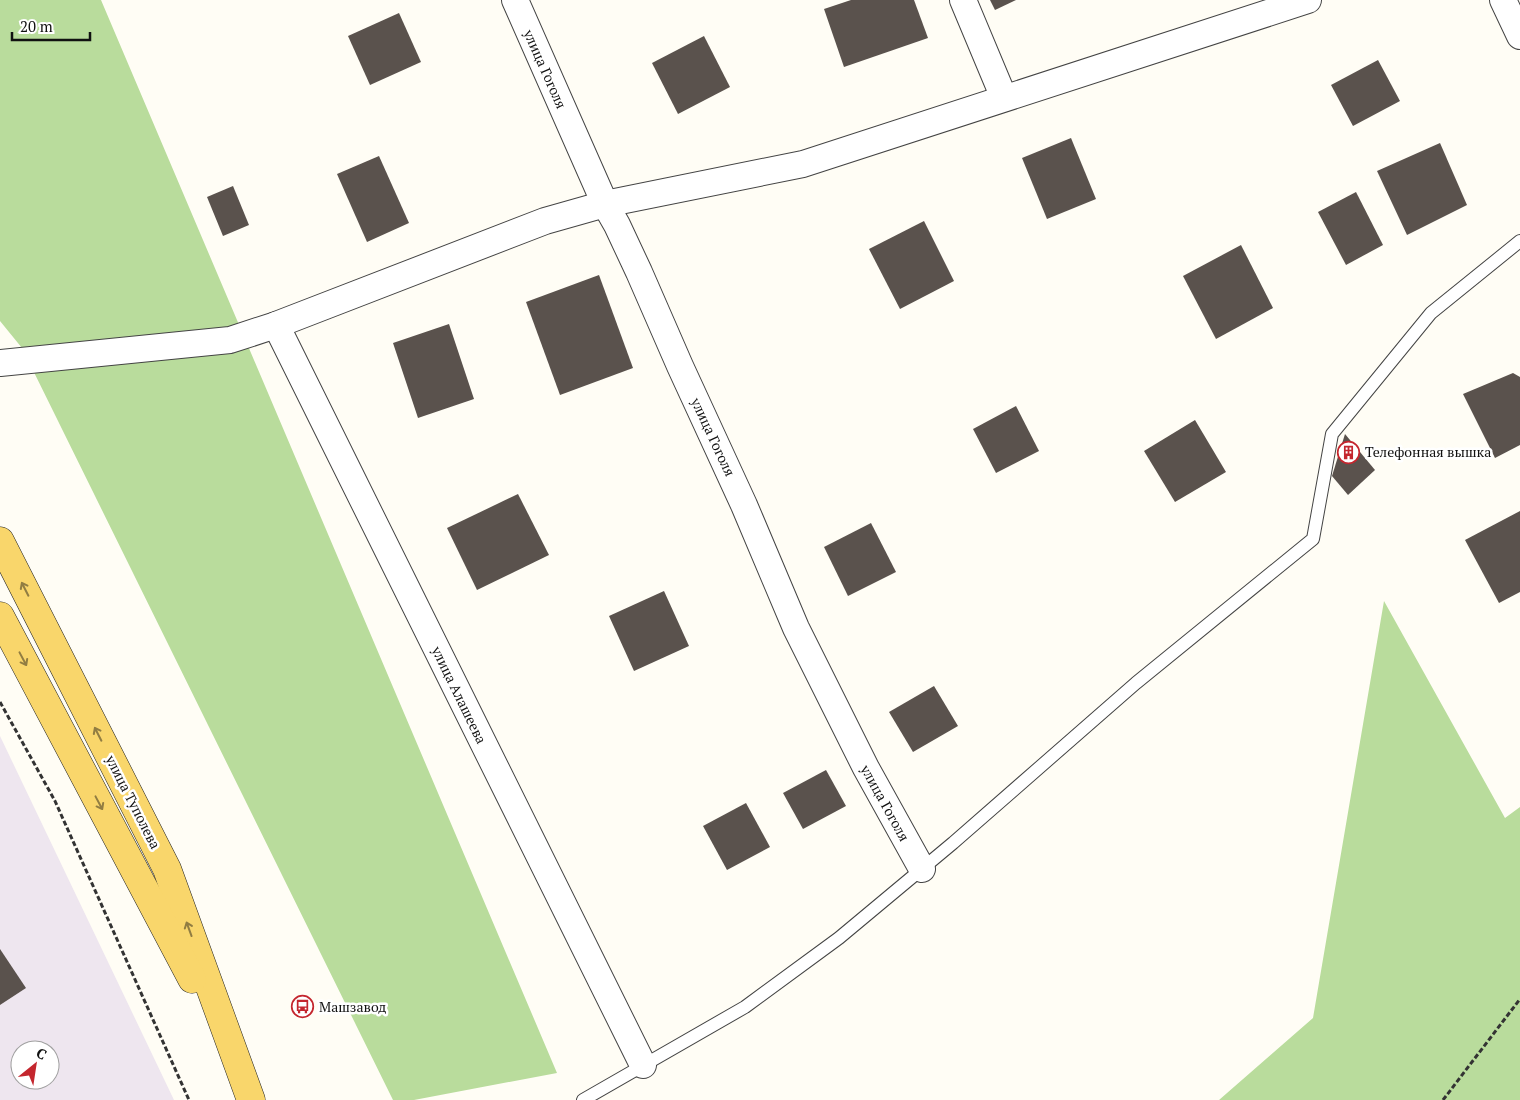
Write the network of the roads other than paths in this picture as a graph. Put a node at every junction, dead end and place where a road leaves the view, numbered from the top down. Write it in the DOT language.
graph roads {
  1 [pos="515,0"];
  2 [pos="963,0"];
  3 [pos="1308,0"];
  4 [pos="1503,0"];
  5 [pos="1520,36"];
  6 [pos="1004,98"];
  7 [pos="605,204"];
  8 [pos="1520,241"];
  9 [pos="276,325"];
  10 [pos="0,363"];
  11 [pos="0,541"];
  12 [pos="0,616"];
  13 [pos="922,869"];
  14 [pos="643,1065"];
  15 [pos="242,1073"];
  16 [pos="251,1100"];
  17 [pos="583,1100"];
  1 -- 7 [label="street, улица Гоголя"];
  2 -- 6 [label="street"];
  3 -- 6 [label="street"];
  4 -- 5 [label="street"];
  6 -- 7 [label="street"];
  7 -- 9 [label="street"];
  7 -- 13 [label="street, улица Гоголя"];
  8 -- 13 [label="lane"];
  9 -- 10 [label="street"];
  9 -- 14 [label="street, улица Алашеева"];
  15 -- 11 [label="main road, улица Туполева, one-way"];
  12 -- 15 [label="main road, улица Туполева, one-way"];
  13 -- 14 [label="lane"];
  14 -- 17 [label="lane"];
  15 -- 16 [label="main road, улица Туполева"];
}
